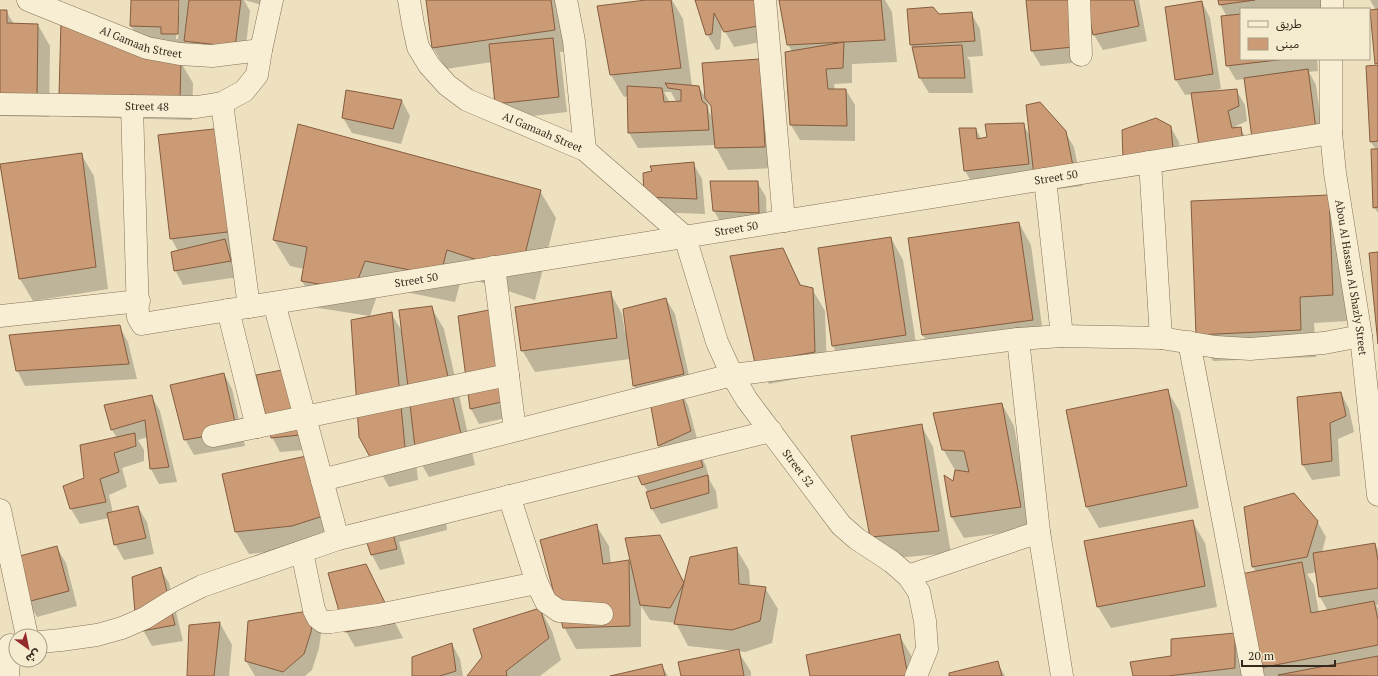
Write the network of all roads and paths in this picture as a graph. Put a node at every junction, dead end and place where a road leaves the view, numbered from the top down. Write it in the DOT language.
graph roads {
  1 [pos="28,0"];
  2 [pos="272,0"];
  3 [pos="409,0"];
  4 [pos="566,0"];
  5 [pos="765,0"];
  6 [pos="1079,0"];
  7 [pos="260,50"];
  8 [pos="1081,55"];
  9 [pos="1331,60"];
  10 [pos="222,103"];
  11 [pos="0,104"];
  12 [pos="132,106"];
  13 [pos="1331,133"];
  14 [pos="585,150"];
  15 [pos="1150,162"];
  16 [pos="1045,179"];
  17 [pos="784,221"];
  18 [pos="685,237"];
  19 [pos="494,267"];
  20 [pos="139,301"];
  21 [pos="274,303"];
  22 [pos="239,308"];
  23 [pos="0,316"];
  24 [pos="1062,336"];
  25 [pos="1360,336"];
  26 [pos="1160,338"];
  27 [pos="1018,339"];
  28 [pos="1189,342"];
  29 [pos="508,375"];
  30 [pos="732,375"];
  31 [pos="305,417"];
  32 [pos="257,427"];
  33 [pos="515,430"];
  34 [pos="771,431"];
  35 [pos="213,436"];
  36 [pos="322,480"];
  37 [pos="1378,495"];
  38 [pos="509,496"];
  39 [pos="0,510"];
  40 [pos="1039,532"];
  41 [pos="338,539"];
  42 [pos="302,552"];
  43 [pos="908,576"];
  44 [pos="537,583"];
  45 [pos="602,614"];
  46 [pos="12,628"];
  47 [pos="48,641"];
  48 [pos="917,676"];
  49 [pos="1062,676"];
  50 [pos="1253,676"];
  1 -- 7 [label="street, Al Gamaah Street"];
  2 -- 7 [label="street, Street 48"];
  3 -- 14 [label="street, Al Gamaah Street"];
  4 -- 14 [label="street"];
  5 -- 17 [label="street"];
  6 -- 8 [label="street"];
  7 -- 10 [label="street, Street 48"];
  9 -- 13 [label="street, Abou Al Hassan Al Shazly Street"];
  10 -- 12 [label="street, Street 48"];
  10 -- 22 [label="street"];
  11 -- 12 [label="street, Street 48"];
  12 -- 20 [label="street"];
  13 -- 15 [label="street, Street 50"];
  13 -- 25 [label="street, Abou Al Hassan Al Shazly Street"];
  14 -- 18 [label="street, Al Gamaah Street"];
  15 -- 16 [label="street, Street 50"];
  15 -- 26 [label="street"];
  16 -- 17 [label="street, Street 50"];
  16 -- 24 [label="street"];
  17 -- 18 [label="street, Street 50"];
  18 -- 19 [label="street, Street 50"];
  18 -- 30 [label="street, Street 52"];
  19 -- 21 [label="street, Street 50"];
  19 -- 29 [label="street"];
  20 -- 22 [label="street, Street 50"];
  20 -- 23 [label="street"];
  21 -- 22 [label="street, Street 50"];
  21 -- 31 [label="street"];
  22 -- 32 [label="street"];
  24 -- 26 [label="street"];
  24 -- 27 [label="street"];
  25 -- 28 [label="street"];
  25 -- 37 [label="street, Abou Al Hassan Al Shazly Street"];
  26 -- 28 [label="street"];
  27 -- 30 [label="street"];
  27 -- 40 [label="street"];
  28 -- 50 [label="street"];
  29 -- 31 [label="street"];
  29 -- 33 [label="street"];
  30 -- 33 [label="street"];
  30 -- 34 [label="street, Street 52"];
  31 -- 32 [label="street"];
  31 -- 36 [label="street"];
  32 -- 35 [label="street"];
  33 -- 36 [label="street"];
  34 -- 38 [label="street"];
  34 -- 43 [label="street, Street 52"];
  36 -- 41 [label="street"];
  38 -- 41 [label="street"];
  38 -- 44 [label="street"];
  39 -- 46 [label="street"];
  40 -- 43 [label="street"];
  40 -- 49 [label="street"];
  41 -- 42 [label="street"];
  42 -- 44 [label="street"];
  42 -- 47 [label="street"];
  43 -- 48 [label="street, Street 52"];
  44 -- 45 [label="street"];
}
